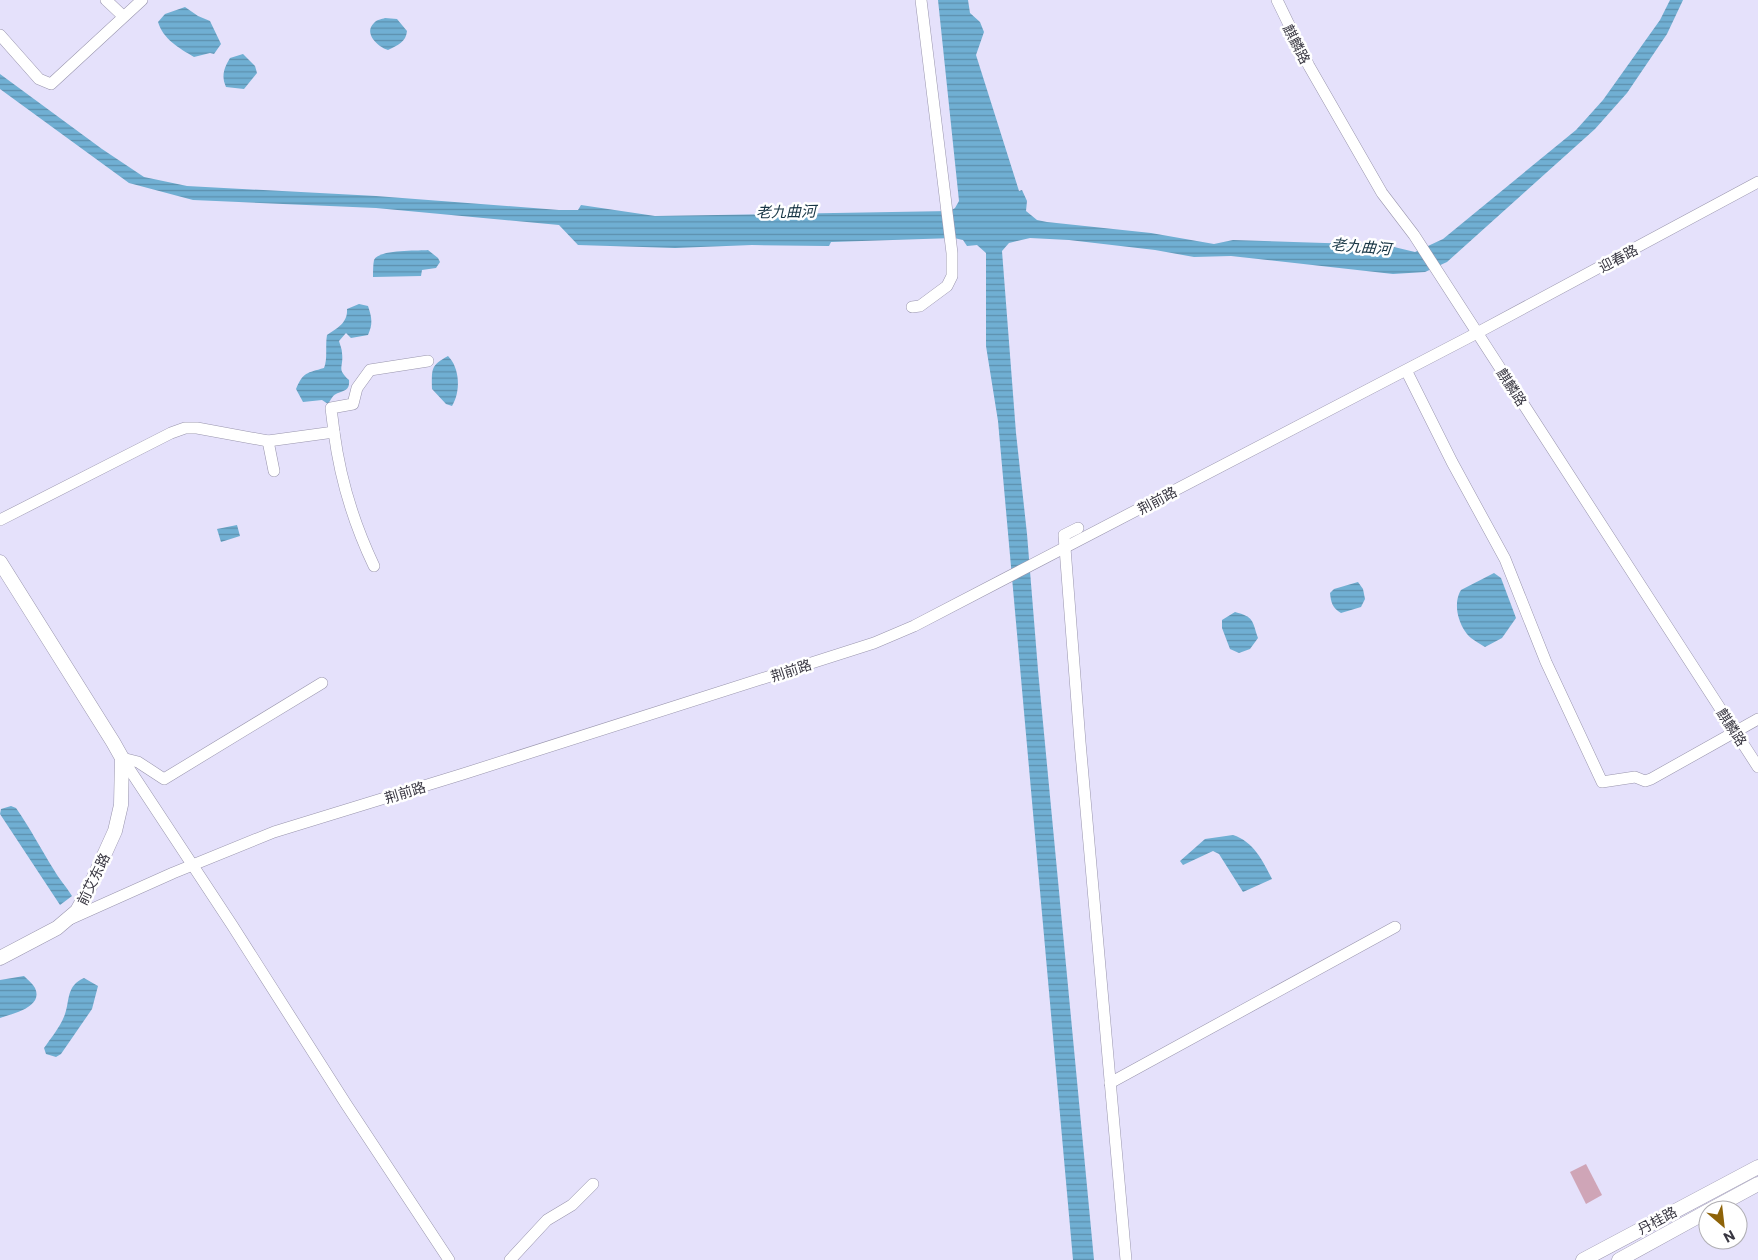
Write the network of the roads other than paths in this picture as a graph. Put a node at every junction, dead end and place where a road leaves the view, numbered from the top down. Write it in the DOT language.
graph roads {
  1 [pos="106,0"];
  2 [pos="142,0"];
  3 [pos="922,0"];
  4 [pos="1277,0"];
  5 [pos="123,16"];
  6 [pos="0,36"];
  7 [pos="1758,182"];
  8 [pos="912,307"];
  9 [pos="1477,333"];
  10 [pos="428,362"];
  11 [pos="1408,374"];
  12 [pos="334,432"];
  13 [pos="268,441"];
  14 [pos="274,471"];
  15 [pos="0,520"];
  16 [pos="1078,528"];
  17 [pos="1065,548"];
  18 [pos="0,562"];
  19 [pos="374,566"];
  20 [pos="322,683"];
  21 [pos="1758,719"];
  22 [pos="1735,732"];
  23 [pos="122,758"];
  24 [pos="1758,768"];
  25 [pos="192,865"];
  26 [pos="68,920"];
  27 [pos="1395,927"];
  28 [pos="0,958"];
  29 [pos="1110,1084"];
  30 [pos="1758,1167"];
  31 [pos="593,1184"];
  32 [pos="1758,1184"];
  33 [pos="1729,1200"];
  34 [pos="1698,1217"];
  35 [pos="449,1260"];
  36 [pos="510,1260"];
  37 [pos="1126,1260"];
  38 [pos="1583,1260"];
  39 [pos="1619,1260"];
  1 -- 5 [label="street"];
  2 -- 5 [label="street"];
  3 -- 8 [label="street"];
  4 -- 9 [label="street, 麒麟路"];
  5 -- 6 [label="street"];
  7 -- 9 [label="street, 迎春路"];
  9 -- 17 [label="street, 荆前路"];
  9 -- 22 [label="street, 麒麟路"];
  10 -- 12 [label="street"];
  11 -- 22 [label="street"];
  12 -- 13 [label="street"];
  12 -- 19 [label="street"];
  13 -- 14 [label="street"];
  13 -- 15 [label="street"];
  16 -- 17 [label="street"];
  17 -- 25 [label="street, 荆前路"];
  17 -- 29 [label="street"];
  18 -- 23 [label="main road"];
  20 -- 23 [label="street"];
  21 -- 22 [label="street"];
  22 -- 24 [label="street, 麒麟路"];
  23 -- 25 [label="street"];
  23 -- 26 [label="main road, 前艾东路"];
  25 -- 26 [label="street, 荆前路"];
  25 -- 35 [label="street"];
  26 -- 28 [label="main road, 前艾东路"];
  27 -- 29 [label="street"];
  29 -- 37 [label="street"];
  30 -- 38 [label="main road, 丹桂路"];
  31 -- 36 [label="street"];
  32 -- 33 [label="main road, 丹桂路"];
  34 -- 39 [label="main road, 丹桂路"];
}
